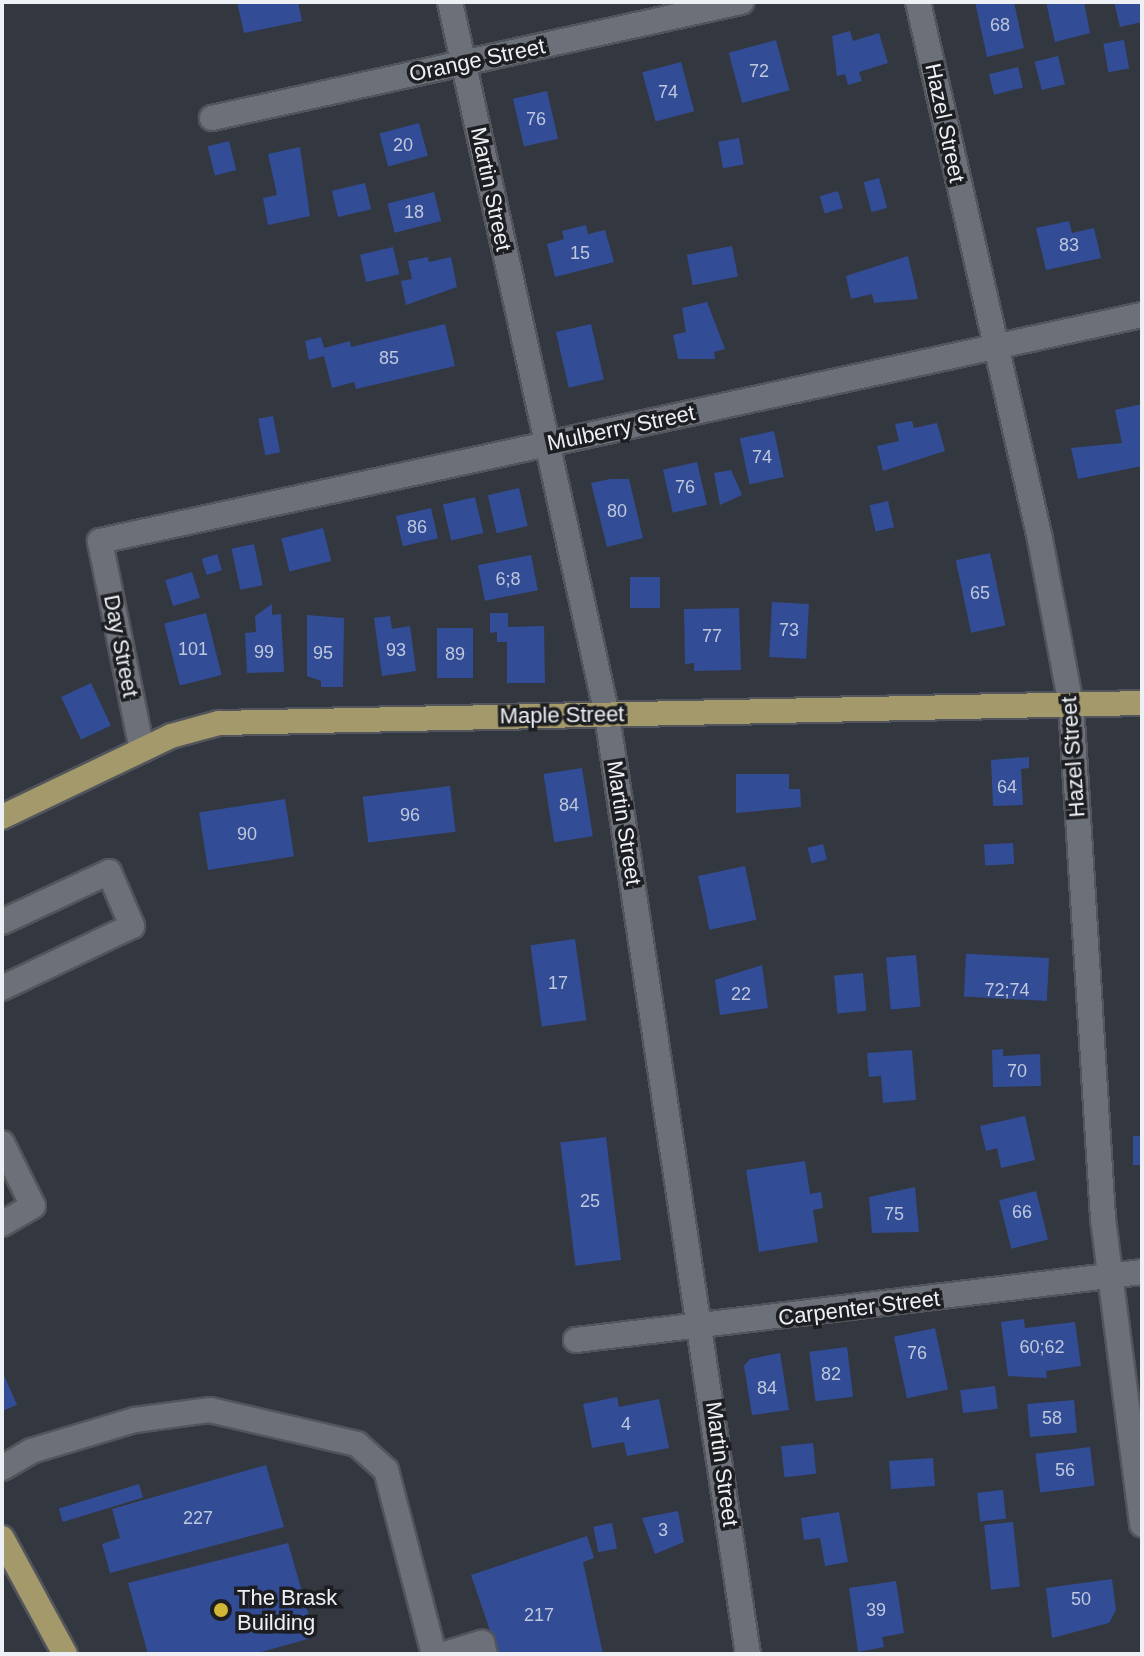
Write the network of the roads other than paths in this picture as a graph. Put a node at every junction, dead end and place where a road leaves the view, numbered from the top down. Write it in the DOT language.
graph roads {
  1 [pos="450,2"];
  2 [pos="741,2"];
  3 [pos="918,2"];
  4 [pos="463,63"];
  5 [pos="212,118"];
  6 [pos="1142,315"];
  7 [pos="993,347"];
  8 [pos="548,444"];
  9 [pos="100,541"];
  10 [pos="1142,703"];
  11 [pos="1071,704"];
  12 [pos="607,715"];
  13 [pos="142,750"];
  14 [pos="2,817"];
  15 [pos="2,922"];
  16 [pos="2,988"];
  17 [pos="2,1143"];
  18 [pos="2,1224"];
  19 [pos="1142,1272"];
  20 [pos="1109,1276"];
  21 [pos="703,1328"];
  22 [pos="576,1340"];
  23 [pos="2,1468"];
  24 [pos="1142,1525"];
  25 [pos="2,1538"];
  26 [pos="65,1654"];
  27 [pos="434,1654"];
  28 [pos="445,1654"];
  29 [pos="485,1654"];
  30 [pos="748,1654"];
  1 -- 4 [label="street, Martin Street"];
  2 -- 4 [label="street, Orange Street"];
  3 -- 7 [label="street, Hazel Street"];
  4 -- 5 [label="street, Orange Street"];
  4 -- 8 [label="street, Martin Street"];
  6 -- 7 [label="street, Mulberry Street"];
  7 -- 8 [label="street, Mulberry Street"];
  7 -- 11 [label="street, Hazel Street"];
  8 -- 9 [label="street, Mulberry Street"];
  8 -- 12 [label="street, Martin Street"];
  9 -- 13 [label="street, Day Street"];
  10 -- 11 [label="main road, Maple Street"];
  11 -- 12 [label="main road, Maple Street"];
  11 -- 20 [label="street, Hazel Street"];
  12 -- 13 [label="main road, Maple Street"];
  12 -- 21 [label="street, Martin Street"];
  13 -- 14 [label="main road, Maple Street"];
  15 -- 16 [label="street"];
  17 -- 18 [label="street"];
  19 -- 20 [label="street, Carpenter Street"];
  20 -- 21 [label="street, Carpenter Street"];
  20 -- 24 [label="street, Hazel Street"];
  21 -- 22 [label="street, Carpenter Street"];
  21 -- 30 [label="street, Martin Street"];
  23 -- 27 [label="street"];
  25 -- 26 [label="main road"];
  28 -- 29 [label="street"];
}
